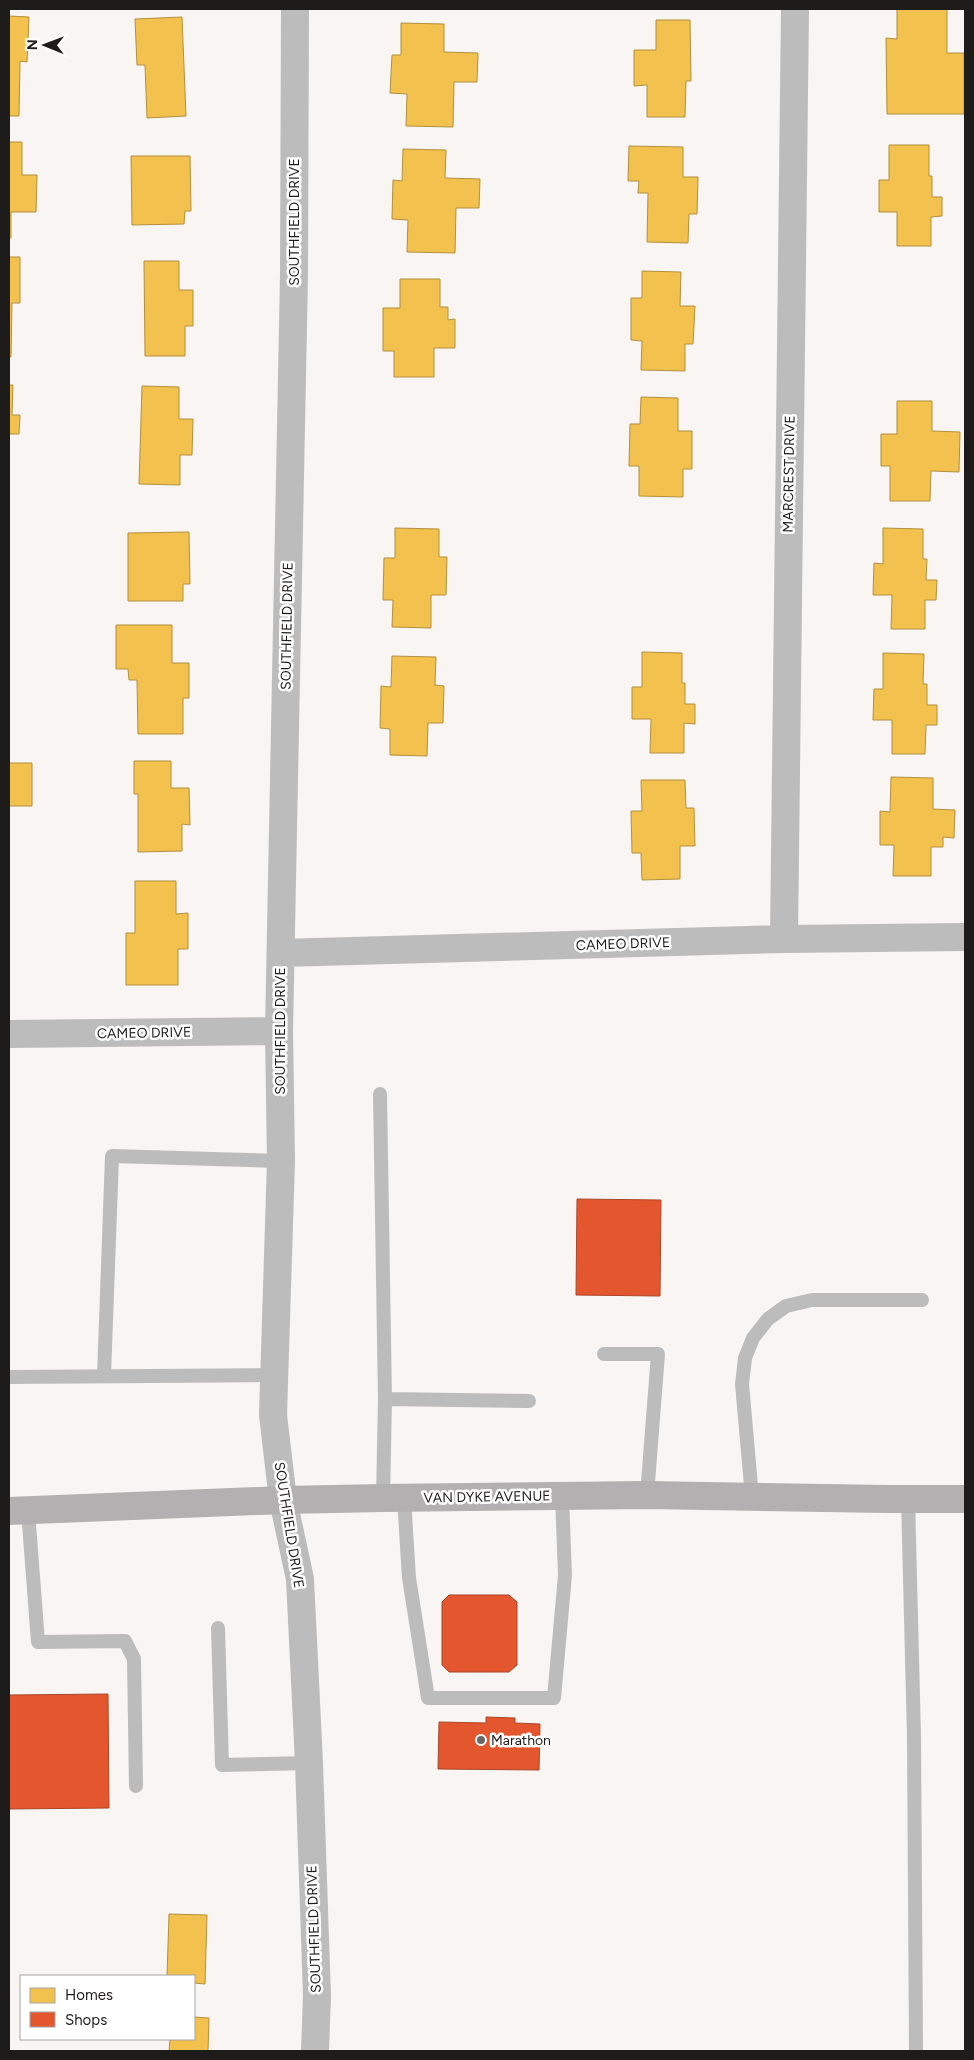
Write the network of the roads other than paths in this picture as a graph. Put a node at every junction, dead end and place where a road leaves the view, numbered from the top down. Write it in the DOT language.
graph roads {
  1 [pos="295,9"];
  2 [pos="795,9"];
  3 [pos="965,937"];
  4 [pos="784,939"];
  5 [pos="281,953"];
  6 [pos="279,1031"];
  7 [pos="9,1034"];
  8 [pos="380,1094"];
  9 [pos="281,1161"];
  10 [pos="922,1300"];
  11 [pos="604,1354"];
  12 [pos="274,1375"];
  13 [pos="104,1376"];
  14 [pos="9,1377"];
  15 [pos="385,1399"];
  16 [pos="529,1401"];
  17 [pos="647,1495"];
  18 [pos="562,1496"];
  19 [pos="752,1497"];
  20 [pos="394,1498"];
  21 [pos="908,1499"];
  22 [pos="965,1499"];
  23 [pos="283,1500"];
  24 [pos="18,1511"];
  25 [pos="218,1628"];
  26 [pos="309,1763"];
  27 [pos="136,1786"];
  28 [pos="315,2051"];
  29 [pos="916,2051"];
  1 -- 5 [label="street, SOUTHFIELD DRIVE"];
  2 -- 4 [label="street, MARCREST DRIVE"];
  3 -- 4 [label="street, CAMEO DRIVE"];
  4 -- 5 [label="street, CAMEO DRIVE"];
  5 -- 6 [label="street, SOUTHFIELD DRIVE"];
  6 -- 7 [label="street, CAMEO DRIVE"];
  6 -- 9 [label="street, SOUTHFIELD DRIVE"];
  8 -- 15 [label="lane"];
  9 -- 12 [label="street, SOUTHFIELD DRIVE"];
  9 -- 13 [label="lane"];
  10 -- 19 [label="lane"];
  11 -- 17 [label="lane"];
  12 -- 13 [label="lane"];
  12 -- 23 [label="street, SOUTHFIELD DRIVE"];
  13 -- 14 [label="lane"];
  15 -- 16 [label="lane"];
  15 -- 20 [label="lane"];
  17 -- 18 [label="main road, VAN DYKE AVENUE"];
  17 -- 19 [label="main road, VAN DYKE AVENUE"];
  18 -- 20 [label="main road, VAN DYKE AVENUE"];
  18 -- 20 [label="lane"];
  19 -- 21 [label="main road, VAN DYKE AVENUE"];
  20 -- 23 [label="main road, VAN DYKE AVENUE"];
  21 -- 22 [label="main road, VAN DYKE AVENUE"];
  21 -- 29 [label="lane"];
  23 -- 24 [label="main road, VAN DYKE AVENUE"];
  23 -- 26 [label="street, SOUTHFIELD DRIVE"];
  24 -- 27 [label="lane"];
  25 -- 26 [label="lane"];
  26 -- 28 [label="street, SOUTHFIELD DRIVE"];
}
